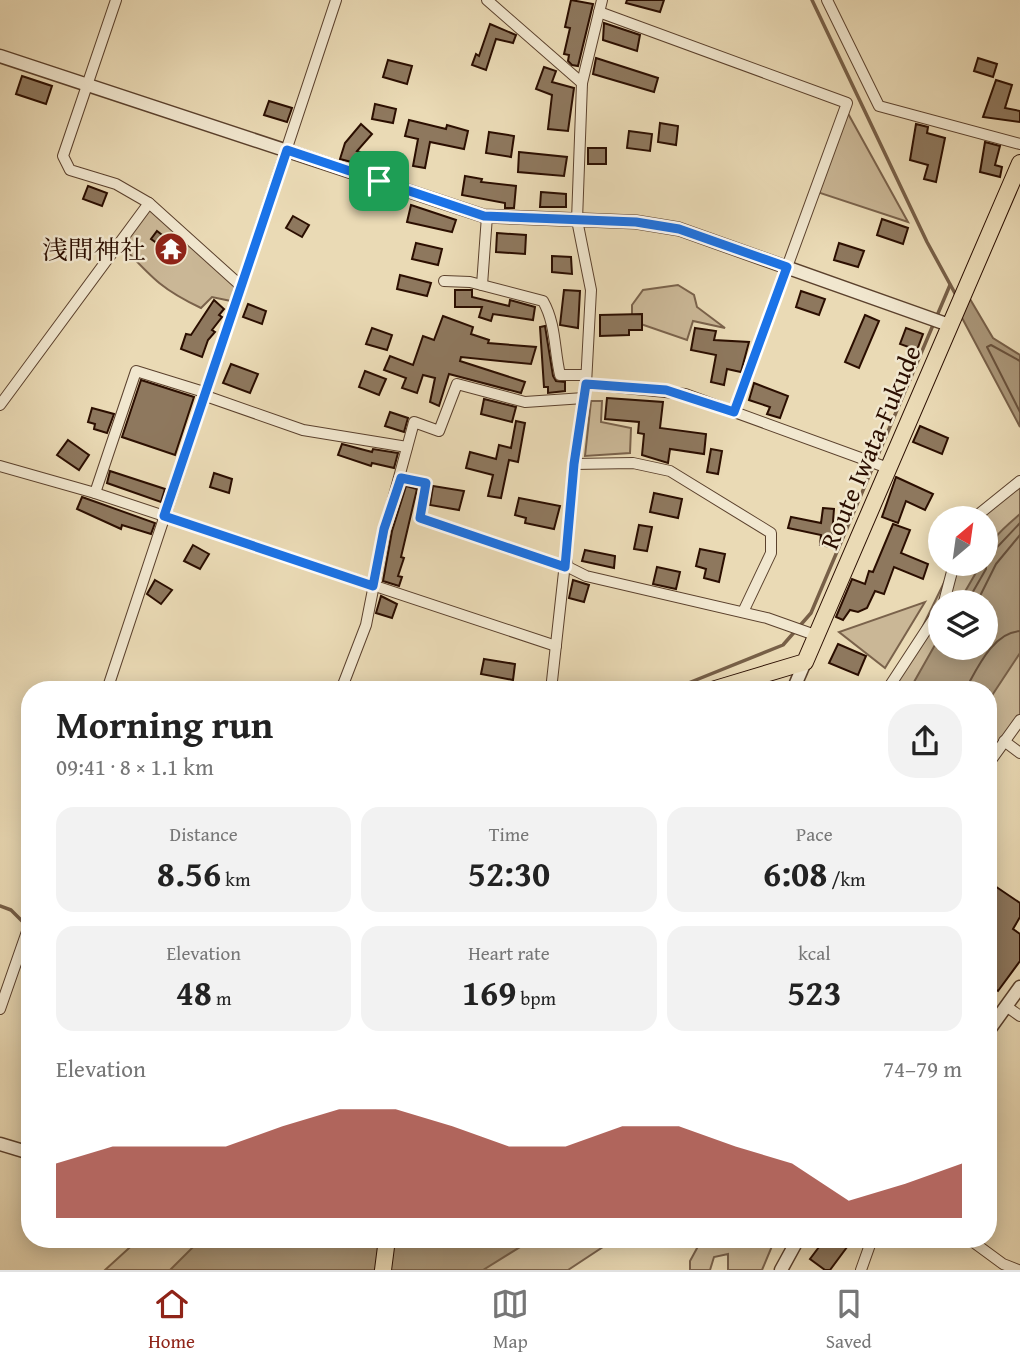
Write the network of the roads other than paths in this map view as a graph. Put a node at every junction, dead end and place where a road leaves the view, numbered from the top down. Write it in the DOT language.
graph roads {
  1 [pos="116,0"];
  2 [pos="336,0"];
  3 [pos="487,0"];
  4 [pos="602,0"];
  5 [pos="827,0"];
  6 [pos="599,12"];
  7 [pos="0,56"];
  8 [pos="582,83"];
  9 [pos="88,85"];
  10 [pos="1020,144"];
  11 [pos="287,150"];
  12 [pos="1020,163"];
  13 [pos="149,203"];
  14 [pos="487,216"];
  15 [pos="577,220"];
  16 [pos="787,267"];
  17 [pos="444,281"];
  18 [pos="240,285"];
  19 [pos="482,285"];
  20 [pos="949,325"];
  21 [pos="586,379"];
  22 [pos="203,394"];
  23 [pos="584,398"];
  24 [pos="0,405"];
  25 [pos="734,412"];
  26 [pos="407,447"];
  27 [pos="574,464"];
  28 [pos="0,466"];
  29 [pos="888,468"];
  30 [pos="401,478"];
  31 [pos="1020,481"];
  32 [pos="95,494"];
  33 [pos="989,506"];
  34 [pos="164,516"];
  35 [pos="565,563"];
  36 [pos="373,586"];
  37 [pos="743,612"];
  38 [pos="928,627"];
  39 [pos="815,635"];
  40 [pos="556,646"];
  41 [pos="805,662"];
  42 [pos="110,681"];
  43 [pos="344,681"];
  44 [pos="552,681"];
  45 [pos="742,681"];
  46 [pos="797,681"];
  47 [pos="893,681"];
  48 [pos="1020,720"];
  49 [pos="1004,741"];
  50 [pos="997,751"];
  51 [pos="1020,753"];
  52 [pos="21,949"];
  53 [pos="1020,987"];
  54 [pos="1006,1006"];
  55 [pos="0,1009"];
  56 [pos="1020,1016"];
  57 [pos="997,1019"];
  58 [pos="0,1144"];
  59 [pos="21,1150"];
  60 [pos="386,1248"];
  61 [pos="793,1248"];
  62 [pos="869,1248"];
  63 [pos="983,1248"];
  64 [pos="383,1270"];
  65 [pos="781,1270"];
  66 [pos="861,1270"];
  67 [pos="1018,1270"];
  1 -- 9 [label="street"];
  2 -- 11 [label="street"];
  3 -- 8 [label="street"];
  4 -- 6 [label="street"];
  5 -- 10 [label="street"];
  6 -- 8 [label="street"];
  6 -- 16 [label="street"];
  7 -- 9 [label="street"];
  8 -- 15 [label="street"];
  9 -- 11 [label="street"];
  9 -- 13 [label="street"];
  11 -- 14 [label="street"];
  11 -- 18 [label="street"];
  12 -- 20 [label="main road, Route Iwata-Fukude"];
  13 -- 18 [label="street"];
  13 -- 24 [label="street"];
  14 -- 15 [label="street"];
  14 -- 19 [label="street"];
  15 -- 16 [label="street"];
  15 -- 21 [label="street"];
  16 -- 20 [label="street"];
  16 -- 25 [label="street"];
  17 -- 19 [label="street"];
  18 -- 22 [label="street"];
  19 -- 21 [label="street"];
  20 -- 29 [label="main road, Route Iwata-Fukude"];
  21 -- 23 [label="street"];
  21 -- 25 [label="street"];
  22 -- 26 [label="street"];
  22 -- 32 [label="street"];
  22 -- 34 [label="street"];
  23 -- 26 [label="street"];
  23 -- 27 [label="street"];
  25 -- 29 [label="street"];
  26 -- 30 [label="street"];
  27 -- 35 [label="street"];
  27 -- 37 [label="street"];
  28 -- 32 [label="street"];
  29 -- 39 [label="main road, Route Iwata-Fukude"];
  30 -- 35 [label="street"];
  30 -- 36 [label="street"];
  31 -- 33 [label="street"];
  32 -- 34 [label="street"];
  34 -- 36 [label="street"];
  34 -- 42 [label="street"];
  35 -- 37 [label="street"];
  35 -- 40 [label="street"];
  36 -- 40 [label="street"];
  36 -- 43 [label="street"];
  37 -- 39 [label="street"];
  38 -- 47 [label="street"];
  39 -- 41 [label="main road, Route Iwata-Fukude"];
  40 -- 44 [label="street"];
  41 -- 45 [label="main road"];
  41 -- 46 [label="street"];
  48 -- 49 [label="street"];
  49 -- 50 [label="street"];
  49 -- 51 [label="street"];
  52 -- 55 [label="street"];
  53 -- 54 [label="street"];
  54 -- 56 [label="street"];
  54 -- 57 [label="street"];
  58 -- 59 [label="street"];
  60 -- 64 [label="main road"];
  61 -- 65 [label="street"];
  62 -- 66 [label="street"];
  63 -- 67 [label="street"];
}
